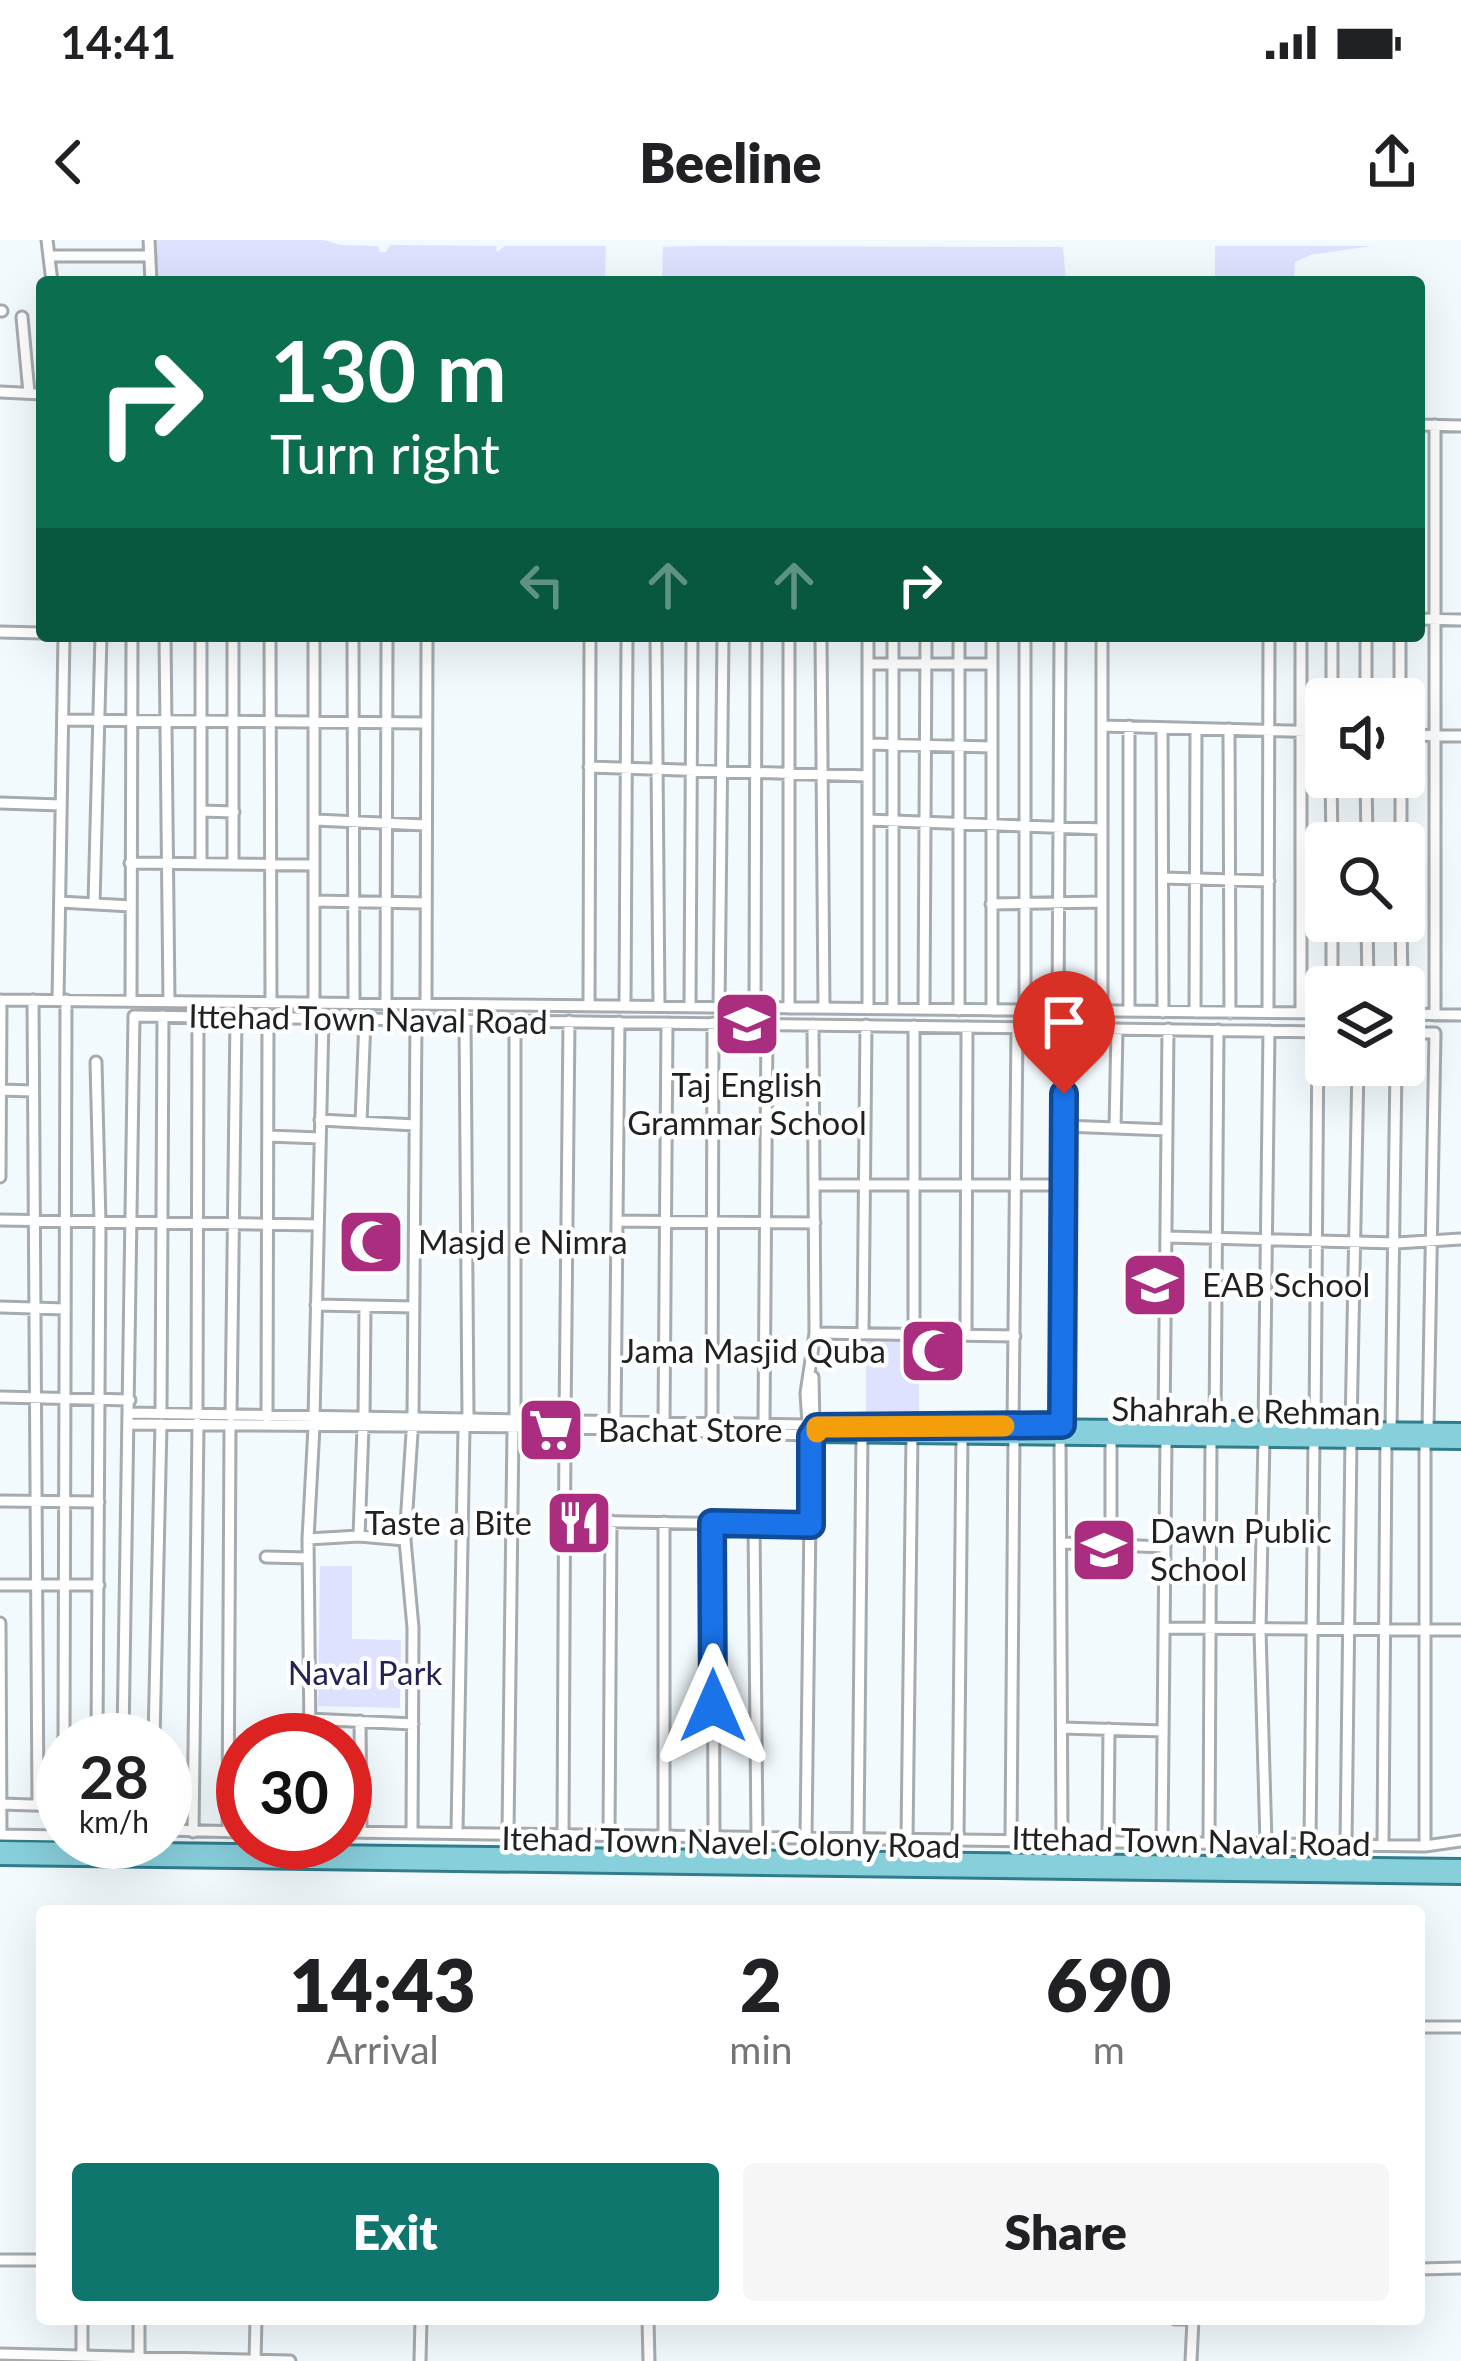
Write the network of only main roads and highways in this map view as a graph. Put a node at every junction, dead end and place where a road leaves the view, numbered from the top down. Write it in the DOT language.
graph roads {
  1 [pos="1014,1430"];
  2 [pos="1061,1430"];
  3 [pos="1461,1430"];
  4 [pos="1165,1431"];
  5 [pos="1426,1434"];
  6 [pos="1461,1442"];
  7 [pos="0,1848"];
  8 [pos="0,1858"];
  9 [pos="472,1859"];
  10 [pos="1461,1866"];
  11 [pos="1461,1877"];
  1 -- 1 [label="main road, Shahrah e Rehman"];
  1 -- 2 [label="main road, Shahrah e Rehman"];
  2 -- 4 [label="main road, Shahrah e Rehman"];
  2 -- 4 [label="main road, Shahrah e Rehman"];
  3 -- 5 [label="main road, Shahrah e Rehman"];
  4 -- 5 [label="main road, Shahrah e Rehman"];
  5 -- 6 [label="main road, Shahrah e Rehman"];
  7 -- 9 [label="main road, Itehad Town Navel Colony Road"];
  8 -- 9 [label="main road, Itehad Town Navel Colony Road"];
  9 -- 10 [label="main road, Itehad Town Navel Colony Road"];
  9 -- 11 [label="main road, Itehad Town Navel Colony Road"];
}
